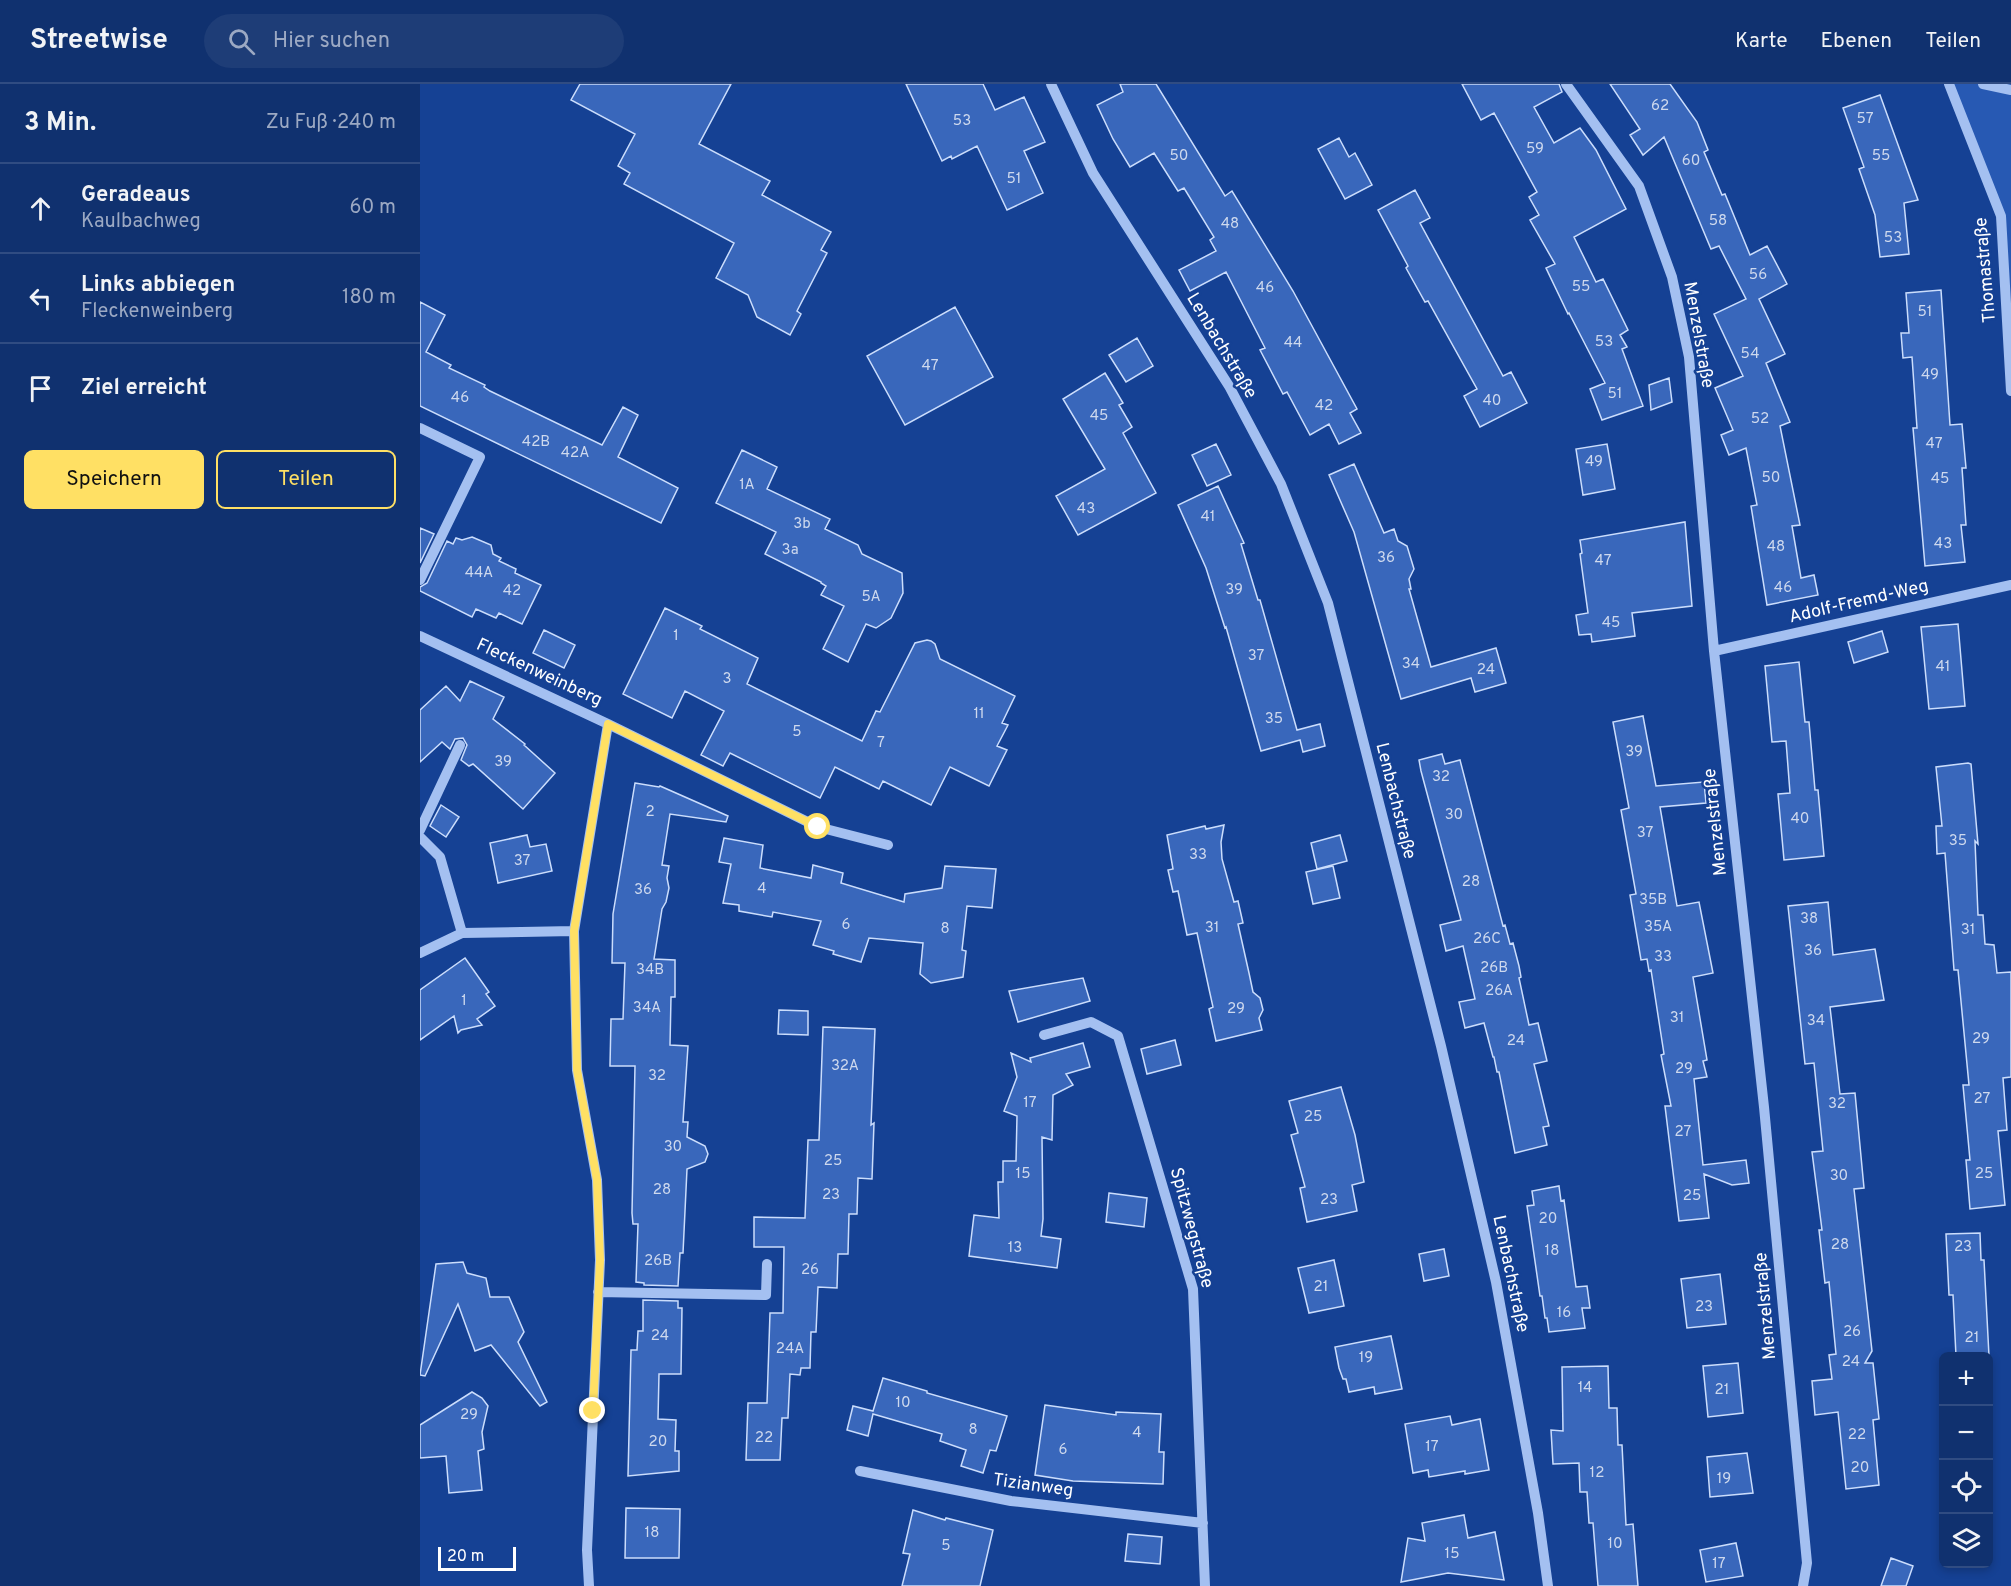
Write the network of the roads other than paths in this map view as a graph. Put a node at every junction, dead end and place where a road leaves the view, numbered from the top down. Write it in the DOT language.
graph roads {
  1 [pos="1051,84"];
  2 [pos="1566,84"];
  3 [pos="1949,84"];
  4 [pos="1983,84"];
  5 [pos="2011,90"];
  6 [pos="2011,391"];
  7 [pos="420,428"];
  8 [pos="420,580"];
  9 [pos="2011,585"];
  10 [pos="420,636"];
  11 [pos="1714,651"];
  12 [pos="608,724"];
  13 [pos="460,745"];
  14 [pos="420,830"];
  15 [pos="420,837"];
  16 [pos="888,845"];
  17 [pos="574,931"];
  18 [pos="462,933"];
  19 [pos="420,953"];
  20 [pos="1044,1035"];
  21 [pos="767,1264"];
  22 [pos="598,1292"];
  23 [pos="860,1471"];
  24 [pos="1203,1523"];
  25 [pos="589,1586"];
  26 [pos="1205,1586"];
  27 [pos="1548,1586"];
  28 [pos="1803,1586"];
  1 -- 27 [label="street, Lenbachstraße"];
  2 -- 11 [label="street, Menzelstraße"];
  3 -- 6 [label="street, Thomastraße"];
  4 -- 5 [label="street"];
  7 -- 8 [label="street"];
  9 -- 11 [label="street, Adolf-Fremd-Weg"];
  10 -- 12 [label="street, Fleckenweinberg"];
  11 -- 28 [label="street, Menzelstraße"];
  12 -- 16 [label="street"];
  12 -- 17 [label="street, Fleckenweinberg"];
  13 -- 14 [label="street"];
  15 -- 18 [label="street"];
  17 -- 18 [label="street"];
  17 -- 22 [label="street, Fleckenweinberg"];
  18 -- 19 [label="street"];
  20 -- 24 [label="street, Spitzwegstraße"];
  21 -- 22 [label="street"];
  22 -- 25 [label="street, Fleckenweinberg"];
  23 -- 24 [label="street, Tizianweg"];
  24 -- 26 [label="street, Spitzwegstraße"];
}
